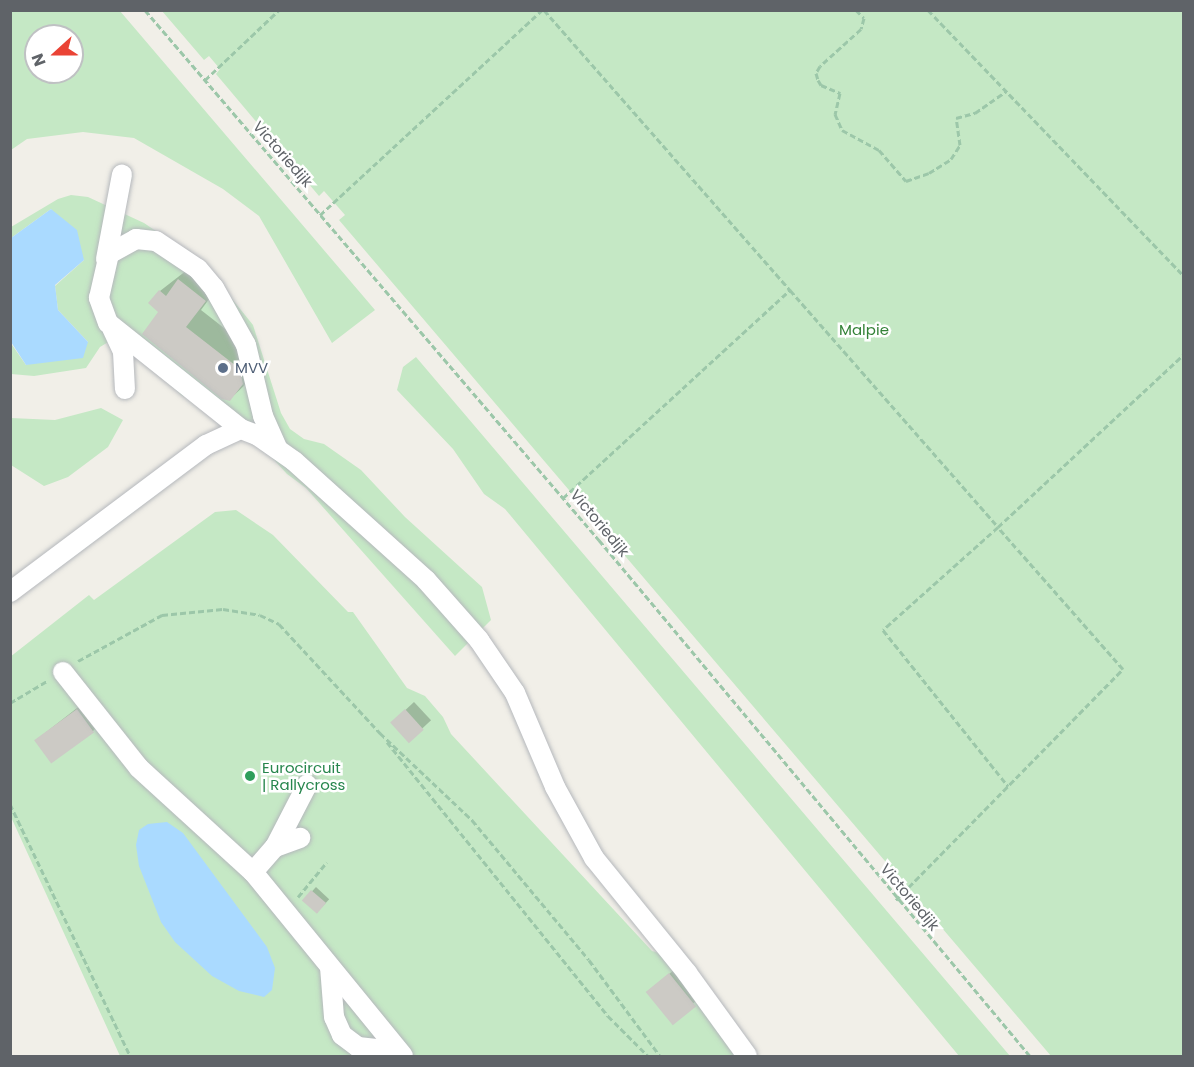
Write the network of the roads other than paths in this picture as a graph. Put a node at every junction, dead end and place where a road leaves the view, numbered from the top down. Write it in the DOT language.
graph roads {
  1 [pos="122,174"];
  2 [pos="106,259"];
  3 [pos="112,327"];
  4 [pos="125,389"];
  5 [pos="241,429"];
  6 [pos="277,448"];
  7 [pos="10,592"];
  8 [pos="63,672"];
  9 [pos="307,785"];
  10 [pos="300,838"];
  11 [pos="275,848"];
  12 [pos="253,872"];
  13 [pos="329,965"];
  14 [pos="403,1056"];
  15 [pos="747,1056"];
  1 -- 2 [label="lane"];
  2 -- 3 [label="lane"];
  2 -- 6 [label="lane"];
  3 -- 4 [label="lane"];
  3 -- 5 [label="lane"];
  5 -- 6 [label="lane"];
  5 -- 7 [label="lane"];
  6 -- 15 [label="lane"];
  8 -- 12 [label="lane"];
  9 -- 11 [label="lane"];
  10 -- 11 [label="lane"];
  11 -- 12 [label="lane"];
  12 -- 13 [label="lane"];
  13 -- 14 [label="lane"];
  13 -- 14 [label="lane"];
}
